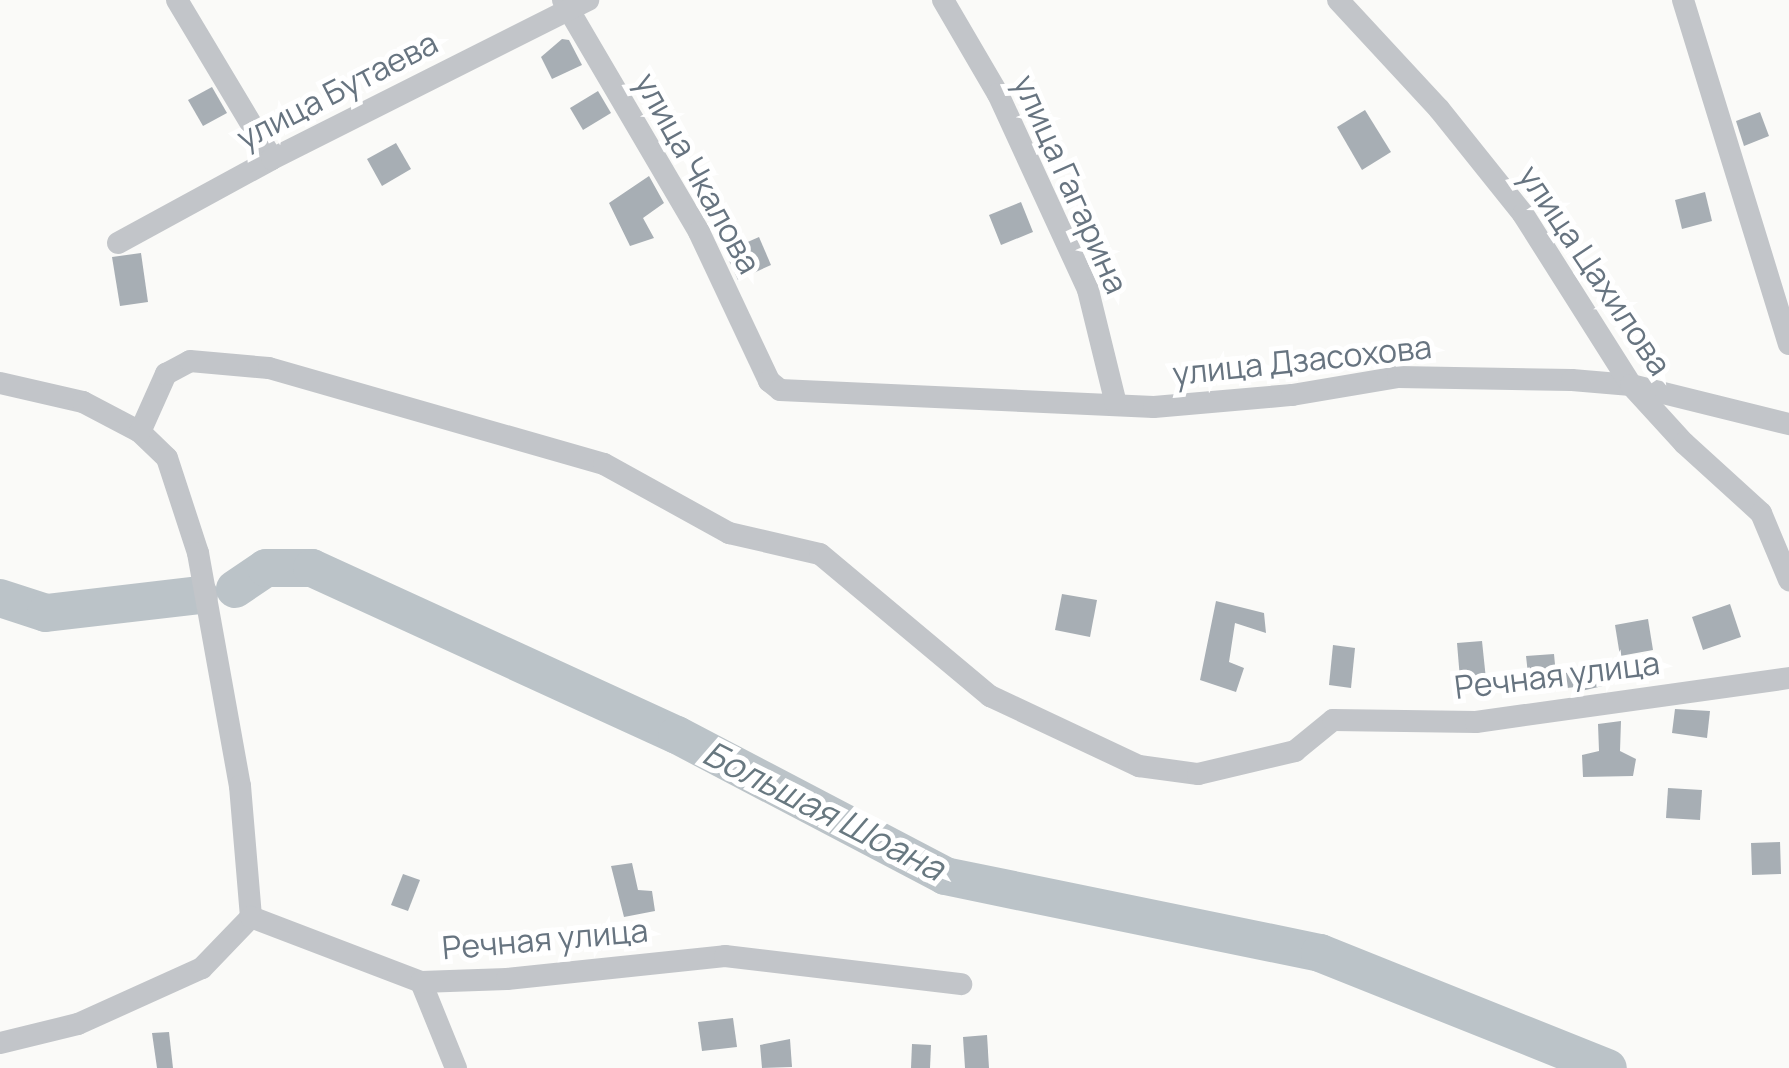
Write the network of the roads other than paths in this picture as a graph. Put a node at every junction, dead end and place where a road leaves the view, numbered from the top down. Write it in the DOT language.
graph roads {
  1 [pos="177,0"];
  2 [pos="943,0"];
  3 [pos="1338,0"];
  4 [pos="1683,0"];
  5 [pos="573,3"];
  6 [pos="272,159"];
  7 [pos="118,243"];
  8 [pos="1789,344"];
  9 [pos="769,381"];
  10 [pos="0,383"];
  11 [pos="1630,385"];
  12 [pos="1116,404"];
  13 [pos="1789,424"];
  14 [pos="140,432"];
  15 [pos="1789,580"];
  16 [pos="1789,678"];
  17 [pos="251,917"];
  18 [pos="422,982"];
  19 [pos="962,984"];
  20 [pos="0,1043"];
  21 [pos="456,1068"];
  1 -- 6 [label="street"];
  2 -- 12 [label="street, улица Гагарина"];
  3 -- 11 [label="street, улица Цахилова"];
  4 -- 8 [label="street"];
  5 -- 6 [label="street, улица Бутаева"];
  5 -- 9 [label="street, улица Чкалова"];
  6 -- 7 [label="street, улица Бутаева"];
  9 -- 12 [label="street, улица Дзасохова"];
  10 -- 14 [label="street"];
  11 -- 12 [label="street, улица Дзасохова"];
  11 -- 13 [label="street, улица Дзасохова"];
  11 -- 15 [label="street, улица Цахилова"];
  14 -- 16 [label="street, Речная улица"];
  14 -- 17 [label="street"];
  17 -- 18 [label="street, Речная улица"];
  17 -- 20 [label="street"];
  18 -- 19 [label="street, Речная улица"];
  18 -- 21 [label="street"];
}
